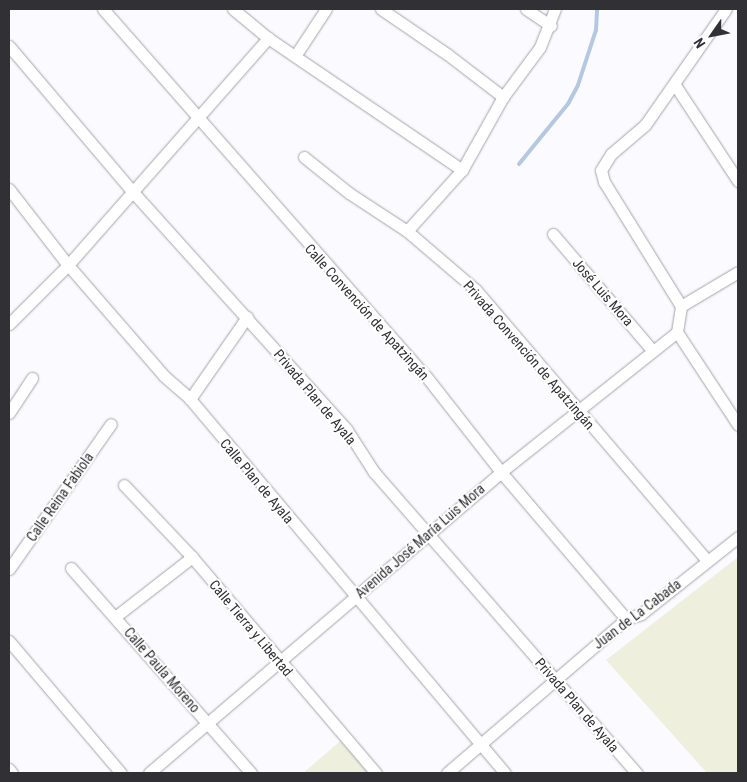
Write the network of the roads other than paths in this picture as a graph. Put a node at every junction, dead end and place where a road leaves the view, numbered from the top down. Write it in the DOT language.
graph roads {
  1 [pos="103,9"];
  2 [pos="233,9"];
  3 [pos="326,9"];
  4 [pos="381,9"];
  5 [pos="526,9"];
  6 [pos="555,9"];
  7 [pos="726,9"];
  8 [pos="550,26"];
  9 [pos="268,38"];
  10 [pos="9,46"];
  11 [pos="295,56"];
  12 [pos="675,85"];
  13 [pos="503,97"];
  14 [pos="197,120"];
  15 [pos="304,156"];
  16 [pos="462,170"];
  17 [pos="738,181"];
  18 [pos="9,189"];
  19 [pos="132,191"];
  20 [pos="407,231"];
  21 [pos="553,234"];
  22 [pos="68,265"];
  23 [pos="738,272"];
  24 [pos="681,306"];
  25 [pos="247,317"];
  26 [pos="9,324"];
  27 [pos="677,332"];
  28 [pos="652,350"];
  29 [pos="32,378"];
  30 [pos="190,399"];
  31 [pos="577,410"];
  32 [pos="9,414"];
  33 [pos="111,424"];
  34 [pos="738,425"];
  35 [pos="500,472"];
  36 [pos="124,485"];
  37 [pos="429,534"];
  38 [pos="738,537"];
  39 [pos="192,557"];
  40 [pos="707,560"];
  41 [pos="71,568"];
  42 [pos="9,569"];
  43 [pos="354,598"];
  44 [pos="115,617"];
  45 [pos="626,619"];
  46 [pos="9,641"];
  47 [pos="280,661"];
  48 [pos="556,679"];
  49 [pos="207,722"];
  50 [pos="481,745"];
  51 [pos="9,770"];
  52 [pos="12,773"];
  53 [pos="121,773"];
  54 [pos="149,773"];
  55 [pos="251,773"];
  56 [pos="376,773"];
  57 [pos="447,773"];
  58 [pos="505,773"];
  59 [pos="637,773"];
  1 -- 14 [label="street, Calle Convención de Apatzingán"];
  2 -- 9 [label="street"];
  3 -- 11 [label="street"];
  4 -- 13 [label="street"];
  5 -- 8 [label="street"];
  6 -- 8 [label="street"];
  7 -- 12 [label="street"];
  8 -- 13 [label="street"];
  9 -- 11 [label="street"];
  9 -- 14 [label="street"];
  10 -- 19 [label="street, Privada Plan de Ayala"];
  11 -- 16 [label="street"];
  12 -- 17 [label="street"];
  12 -- 24 [label="street"];
  13 -- 16 [label="street"];
  14 -- 19 [label="street"];
  14 -- 35 [label="street, Calle Convención de Apatzingán"];
  15 -- 20 [label="street, Privada Convención de Apatzingán"];
  16 -- 20 [label="street"];
  18 -- 22 [label="street, Calle Plan de Ayala"];
  19 -- 22 [label="street"];
  19 -- 25 [label="street, Privada Plan de Ayala"];
  20 -- 31 [label="street, Privada Convención de Apatzingán"];
  21 -- 28 [label="street, José Luis Mora"];
  22 -- 26 [label="street"];
  22 -- 30 [label="street, Calle Plan de Ayala"];
  23 -- 24 [label="street"];
  24 -- 27 [label="street"];
  25 -- 30 [label="street"];
  25 -- 37 [label="street, Privada Plan de Ayala"];
  27 -- 28 [label="street, Avenida José María Luis Mora"];
  27 -- 34 [label="street"];
  28 -- 31 [label="street, Avenida José María Luis Mora"];
  29 -- 32 [label="street"];
  30 -- 43 [label="street, Calle Plan de Ayala"];
  31 -- 35 [label="street, Avenida José María Luis Mora"];
  31 -- 40 [label="street, Privada Convención de Apatzingán"];
  33 -- 42 [label="street, Calle Reina Fabiola"];
  35 -- 37 [label="street, Avenida José María Luis Mora"];
  35 -- 45 [label="street, Calle Convención de Apatzingán"];
  36 -- 39 [label="street, Calle Tierra y Libertad"];
  37 -- 43 [label="street, Avenida José María Luis Mora"];
  37 -- 48 [label="street, Privada Plan de Ayala"];
  38 -- 40 [label="street, Juan de La Cabada"];
  39 -- 44 [label="street"];
  39 -- 47 [label="street, Calle Tierra y Libertad"];
  40 -- 45 [label="street, Juan de La Cabada"];
  41 -- 44 [label="street, Calle Paula Moreno"];
  43 -- 47 [label="street, Avenida José María Luis Mora"];
  43 -- 50 [label="street, Calle Plan de Ayala"];
  44 -- 49 [label="street, Calle Paula Moreno"];
  45 -- 48 [label="street, Juan de La Cabada"];
  46 -- 53 [label="street"];
  47 -- 49 [label="street, Avenida José María Luis Mora"];
  47 -- 56 [label="street, Calle Tierra y Libertad"];
  48 -- 50 [label="street, Juan de La Cabada"];
  48 -- 59 [label="street, Privada Plan de Ayala"];
  49 -- 54 [label="street, Avenida José María Luis Mora"];
  49 -- 55 [label="street, Calle Paula Moreno"];
  50 -- 57 [label="street, Juan de La Cabada"];
  50 -- 58 [label="street, Calle Plan de Ayala"];
  51 -- 52 [label="street"];
}
